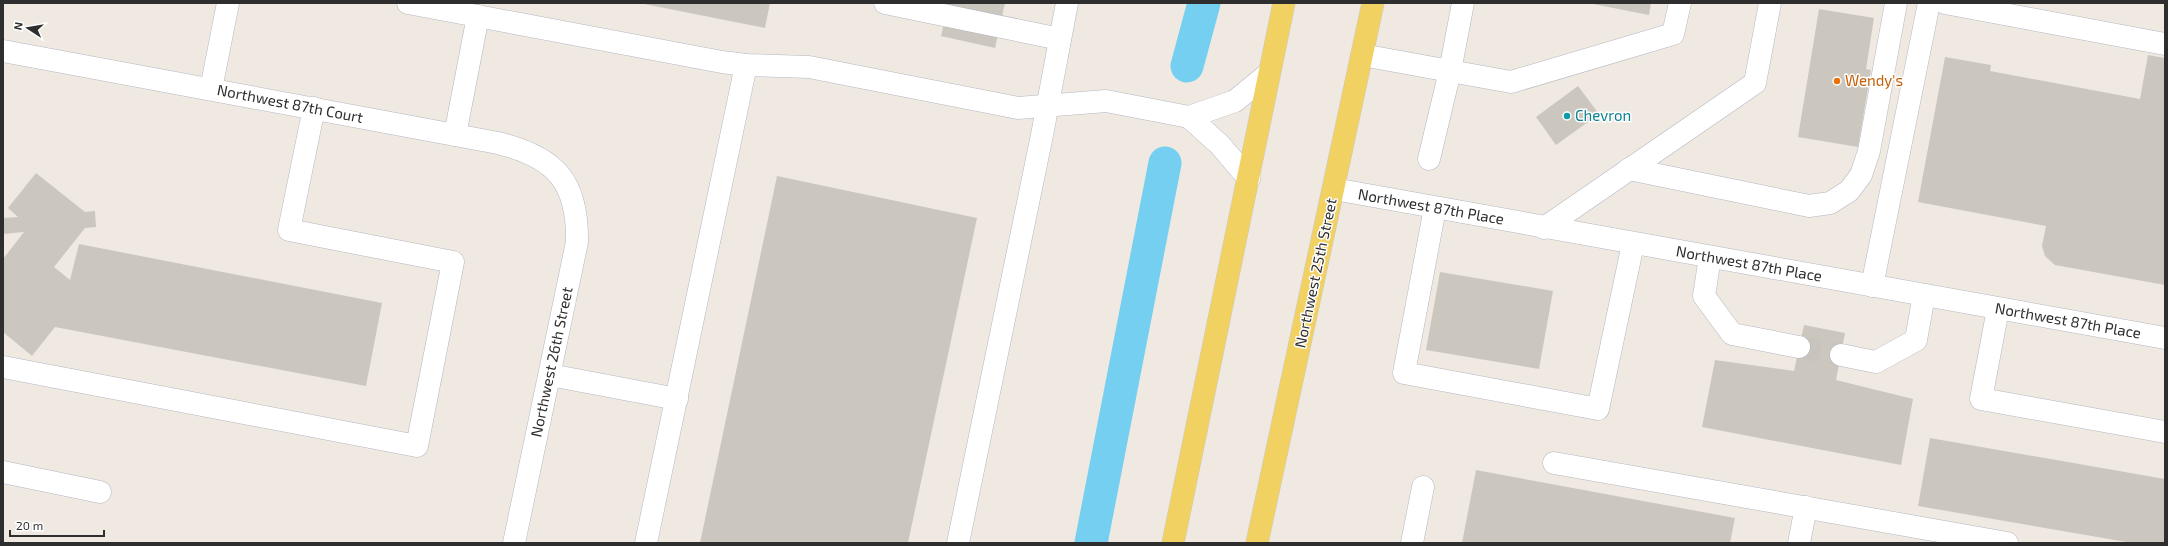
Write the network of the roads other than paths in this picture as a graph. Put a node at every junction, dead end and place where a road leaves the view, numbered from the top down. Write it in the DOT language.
graph roads {
  1 [pos="228,3"];
  2 [pos="408,3"];
  3 [pos="885,3"];
  4 [pos="1067,3"];
  5 [pos="1284,3"];
  6 [pos="1373,3"];
  7 [pos="1463,3"];
  8 [pos="1680,3"];
  9 [pos="1770,3"];
  10 [pos="1896,3"];
  11 [pos="1929,3"];
  12 [pos="1946,3"];
  13 [pos="478,16"];
  14 [pos="1060,39"];
  15 [pos="2165,44"];
  16 [pos="3,51"];
  17 [pos="1362,55"];
  18 [pos="746,65"];
  19 [pos="1450,72"];
  20 [pos="1268,74"];
  21 [pos="211,90"];
  22 [pos="1047,106"];
  23 [pos="314,108"];
  24 [pos="1189,117"];
  25 [pos="454,135"];
  26 [pos="1430,159"];
  27 [pos="1629,169"];
  28 [pos="1249,179"];
  29 [pos="565,182"];
  30 [pos="1334,189"];
  31 [pos="1436,208"];
  32 [pos="1544,228"];
  33 [pos="1633,244"];
  34 [pos="1710,258"];
  35 [pos="1872,286"];
  36 [pos="1924,295"];
  37 [pos="1998,309"];
  38 [pos="2165,338"];
  39 [pos="1799,347"];
  40 [pos="1841,355"];
  41 [pos="3,367"];
  42 [pos="550,375"];
  43 [pos="676,399"];
  44 [pos="2165,432"];
  45 [pos="1554,463"];
  46 [pos="3,472"];
  47 [pos="1423,487"];
  48 [pos="100,492"];
  49 [pos="1806,508"];
  50 [pos="514,543"];
  51 [pos="646,543"];
  52 [pos="958,543"];
  53 [pos="1173,543"];
  54 [pos="1257,543"];
  55 [pos="1412,543"];
  56 [pos="1799,543"];
  57 [pos="2007,543"];
  1 -- 21 [label="street"];
  2 -- 13 [label="street"];
  3 -- 14 [label="street"];
  4 -- 14 [label="street"];
  5 -- 20 [label="main road"];
  6 -- 17 [label="main road, Northwest 25th Street"];
  7 -- 19 [label="street"];
  8 -- 19 [label="street"];
  9 -- 27 [label="street"];
  10 -- 27 [label="street"];
  11 -- 35 [label="street"];
  12 -- 15 [label="street"];
  13 -- 18 [label="street"];
  13 -- 25 [label="street"];
  14 -- 22 [label="street"];
  16 -- 21 [label="street, Northwest 87th Court"];
  17 -- 19 [label="street"];
  17 -- 30 [label="main road, Northwest 25th Street"];
  18 -- 22 [label="street"];
  18 -- 43 [label="street"];
  19 -- 26 [label="street"];
  20 -- 24 [label="street"];
  20 -- 28 [label="main road"];
  21 -- 23 [label="street, Northwest 87th Court"];
  22 -- 24 [label="street"];
  22 -- 52 [label="street"];
  23 -- 25 [label="street, Northwest 87th Court"];
  23 -- 41 [label="street"];
  24 -- 28 [label="street"];
  25 -- 29 [label="street, Northwest 87th Court"];
  27 -- 32 [label="street"];
  28 -- 53 [label="main road"];
  29 -- 42 [label="street, Northwest 26th Street"];
  30 -- 31 [label="street, Northwest 87th Place"];
  30 -- 54 [label="main road, Northwest 25th Street"];
  31 -- 32 [label="street, Northwest 87th Place"];
  31 -- 33 [label="street"];
  32 -- 33 [label="street, Northwest 87th Place"];
  33 -- 34 [label="street, Northwest 87th Place"];
  34 -- 35 [label="street, Northwest 87th Place"];
  34 -- 39 [label="street"];
  35 -- 36 [label="street, Northwest 87th Place"];
  36 -- 37 [label="street, Northwest 87th Place"];
  36 -- 40 [label="street"];
  37 -- 38 [label="street, Northwest 87th Place"];
  37 -- 44 [label="street"];
  42 -- 43 [label="street"];
  42 -- 50 [label="street, Northwest 26th Street"];
  43 -- 51 [label="street"];
  45 -- 49 [label="street"];
  46 -- 48 [label="street"];
  47 -- 55 [label="street"];
  49 -- 56 [label="street"];
  49 -- 57 [label="street"];
}
